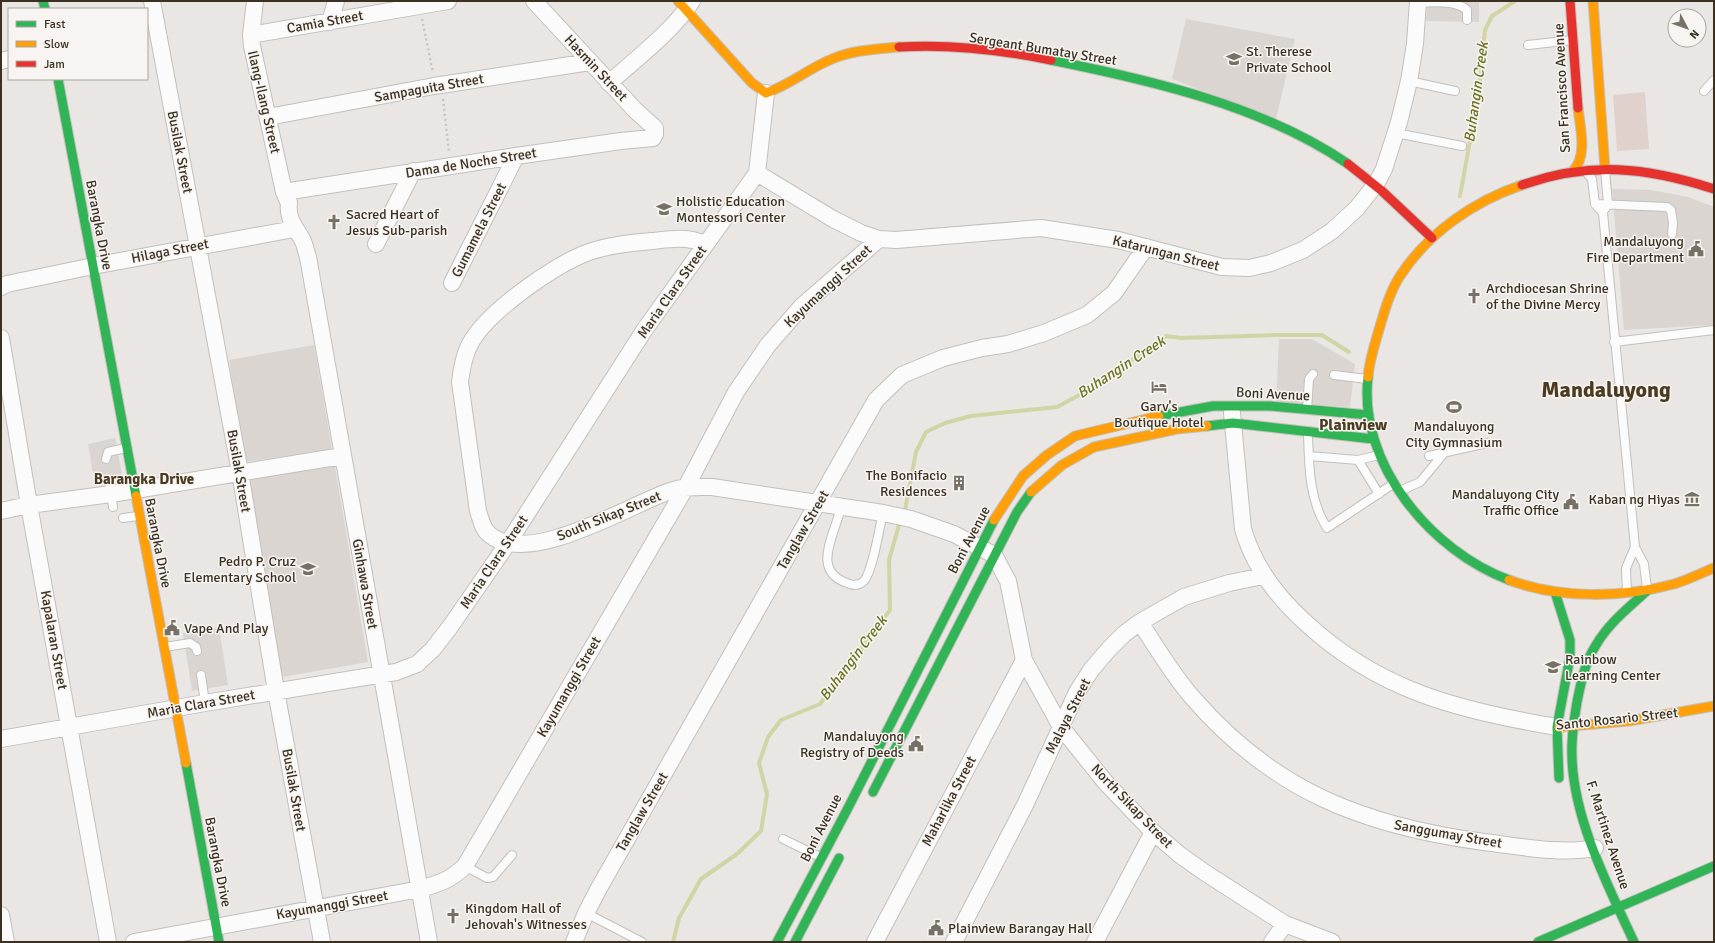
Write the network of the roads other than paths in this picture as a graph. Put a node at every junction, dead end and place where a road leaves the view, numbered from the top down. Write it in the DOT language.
graph roads {
  1 [pos="152,1"];
  2 [pos="255,1"];
  3 [pos="336,1"];
  4 [pos="448,1"];
  5 [pos="534,1"];
  6 [pos="1570,1"];
  7 [pos="1593,1"];
  8 [pos="1418,2"];
  9 [pos="686,4"];
  10 [pos="1467,20"];
  11 [pos="330,22"];
  12 [pos="152,28"];
  13 [pos="251,35"];
  14 [pos="1573,40"];
  15 [pos="1528,45"];
  16 [pos="590,62"];
  17 [pos="58,80"];
  18 [pos="1714,80"];
  19 [pos="1409,81"];
  20 [pos="609,83"];
  21 [pos="1455,91"];
  22 [pos="1704,91"];
  23 [pos="766,93"];
  24 [pos="268,117"];
  25 [pos="1396,133"];
  26 [pos="655,134"];
  27 [pos="1462,146"];
  28 [pos="516,156"];
  29 [pos="1605,169"];
  30 [pos="1584,170"];
  31 [pos="413,171"];
  32 [pos="1573,171"];
  33 [pos="757,173"];
  34 [pos="1376,184"];
  35 [pos="1714,189"];
  36 [pos="287,197"];
  37 [pos="1595,204"];
  38 [pos="1608,204"];
  39 [pos="1603,213"];
  40 [pos="293,226"];
  41 [pos="1672,234"];
  42 [pos="1432,238"];
  43 [pos="878,239"];
  44 [pos="376,244"];
  45 [pos="705,244"];
  46 [pos="198,246"];
  47 [pos="1146,247"];
  48 [pos="92,266"];
  49 [pos="452,284"];
  50 [pos="1,287"];
  51 [pos="1714,330"];
  52 [pos="1,338"];
  53 [pos="1614,342"];
  54 [pos="1313,374"];
  55 [pos="1334,375"];
  56 [pos="1368,379"];
  57 [pos="1231,405"];
  58 [pos="1307,410"];
  59 [pos="1369,415"];
  60 [pos="1233,423"];
  61 [pos="1308,430"];
  62 [pos="1373,439"];
  63 [pos="1488,443"];
  64 [pos="126,448"];
  65 [pos="1445,452"];
  66 [pos="1379,455"];
  67 [pos="342,456"];
  68 [pos="1309,456"];
  69 [pos="1429,456"];
  70 [pos="106,459"];
  71 [pos="1358,460"];
  72 [pos="240,472"];
  73 [pos="1394,483"];
  74 [pos="686,487"];
  75 [pos="134,490"];
  76 [pos="1398,492"];
  77 [pos="1379,494"];
  78 [pos="818,504"];
  79 [pos="29,505"];
  80 [pos="841,507"];
  81 [pos="1,511"];
  82 [pos="883,513"];
  83 [pos="139,516"];
  84 [pos="123,518"];
  85 [pos="508,543"];
  86 [pos="980,546"];
  87 [pos="1635,547"];
  88 [pos="994,555"];
  89 [pos="1714,568"];
  90 [pos="1263,576"];
  91 [pos="1648,590"];
  92 [pos="1555,592"];
  93 [pos="1627,593"];
  94 [pos="1140,622"];
  95 [pos="164,648"];
  96 [pos="198,651"];
  97 [pos="1024,660"];
  98 [pos="380,674"];
  99 [pos="201,675"];
  100 [pos="276,691"];
  101 [pos="205,702"];
  102 [pos="1714,706"];
  103 [pos="175,708"];
  104 [pos="70,726"];
  105 [pos="1573,726"];
  106 [pos="1061,727"];
  107 [pos="1557,727"];
  108 [pos="1,739"];
  109 [pos="1562,790"];
  110 [pos="870,797"];
  111 [pos="1153,832"];
  112 [pos="783,839"];
  113 [pos="845,847"];
  114 [pos="1584,849"];
  115 [pos="512,855"];
  116 [pos="822,858"];
  117 [pos="465,866"];
  118 [pos="1714,866"];
  119 [pos="420,889"];
  120 [pos="316,908"];
  121 [pos="1618,908"];
  122 [pos="586,913"];
  123 [pos="1,915"];
  124 [pos="1285,924"];
  125 [pos="217,934"];
  126 [pos="6,942"];
  127 [pos="108,942"];
  128 [pos="134,942"];
  129 [pos="322,942"];
  130 [pos="429,942"];
  131 [pos="574,942"];
  132 [pos="642,942"];
  133 [pos="777,942"];
  134 [pos="795,942"];
  135 [pos="875,942"];
  136 [pos="954,942"];
  137 [pos="1095,942"];
  138 [pos="1272,942"];
  139 [pos="1332,942"];
  140 [pos="1538,942"];
  141 [pos="1634,942"];
  1 -- 12 [label="street, Busilak Street"];
  2 -- 13 [label="street, Ilang-Ilang Street"];
  3 -- 11 [label="street"];
  4 -- 11 [label="street, Camia Street"];
  5 -- 16 [label="street, Hasmin Street"];
  6 -- 14 [label="main road, San Francisco Avenue"];
  7 -- 29 [label="main road"];
  8 -- 10 [label="lane"];
  8 -- 19 [label="street, Katarungan Street"];
  9 -- 20 [label="street"];
  9 -- 23 [label="main road"];
  11 -- 13 [label="street, Camia Street"];
  12 -- 46 [label="street, Busilak Street"];
  13 -- 24 [label="street, Ilang-Ilang Street"];
  14 -- 15 [label="lane"];
  14 -- 32 [label="main road, San Francisco Avenue"];
  16 -- 20 [label="street, Hasmin Street"];
  16 -- 24 [label="street, Sampaguita Street"];
  17 -- 48 [label="main road, Barangka Drive"];
  18 -- 22 [label="lane"];
  19 -- 21 [label="lane"];
  19 -- 25 [label="street, Katarungan Street"];
  20 -- 26 [label="street, Hasmin Street"];
  23 -- 33 [label="street, Maria Clara Street"];
  23 -- 34 [label="main road, Sergeant Bumatay Street"];
  24 -- 36 [label="street, Ilang-Ilang Street"];
  25 -- 27 [label="lane"];
  25 -- 34 [label="street, Katarungan Street"];
  26 -- 28 [label="street, Dama de Noche Street"];
  28 -- 31 [label="street, Dama de Noche Street"];
  28 -- 49 [label="street, Gumamela Street"];
  29 -- 30 [label="main road"];
  29 -- 35 [label="main road"];
  29 -- 38 [label="lane"];
  30 -- 32 [label="main road"];
  30 -- 37 [label="lane"];
  31 -- 36 [label="street, Dama de Noche Street"];
  31 -- 44 [label="street"];
  32 -- 42 [label="main road"];
  33 -- 43 [label="street, Katarungan Street"];
  33 -- 45 [label="street, Maria Clara Street"];
  34 -- 42 [label="main road, Sergeant Bumatay Street"];
  34 -- 47 [label="street, Katarungan Street"];
  36 -- 40 [label="street, Ilang-Ilang Street"];
  37 -- 38 [label="lane"];
  37 -- 39 [label="lane"];
  38 -- 39 [label="lane"];
  38 -- 41 [label="lane"];
  39 -- 53 [label="lane"];
  40 -- 46 [label="street, Hilaga Street"];
  40 -- 67 [label="street, Ginhawa Street"];
  42 -- 56 [label="main road"];
  43 -- 47 [label="street, Katarungan Street"];
  43 -- 74 [label="street, Kayumanggi Street"];
  45 -- 85 [label="street, Maria Clara Street"];
  45 -- 85 [label="street, South Sikap Street"];
  46 -- 48 [label="street, Hilaga Street"];
  46 -- 72 [label="street, Busilak Street"];
  47 -- 78 [label="street, Tanglaw Street"];
  48 -- 50 [label="street, Hilaga Street"];
  48 -- 64 [label="main road, Barangka Drive"];
  51 -- 53 [label="lane"];
  52 -- 79 [label="street, Kapalaran Street"];
  53 -- 87 [label="lane"];
  54 -- 58 [label="lane"];
  55 -- 56 [label="lane"];
  56 -- 59 [label="main road"];
  57 -- 58 [label="main road, Boni Avenue"];
  57 -- 60 [label="street, Santo Rosario Street"];
  57 -- 86 [label="main road, Boni Avenue"];
  58 -- 59 [label="main road, Boni Avenue"];
  59 -- 62 [label="main road"];
  60 -- 61 [label="main road, Boni Avenue"];
  60 -- 88 [label="main road, Boni Avenue"];
  60 -- 90 [label="street, Santo Rosario Street"];
  61 -- 62 [label="main road, Boni Avenue"];
  61 -- 68 [label="lane"];
  62 -- 66 [label="main road"];
  63 -- 65 [label="lane"];
  64 -- 70 [label="lane"];
  64 -- 75 [label="main road, Barangka Drive"];
  65 -- 69 [label="lane"];
  65 -- 76 [label="lane"];
  66 -- 71 [label="lane"];
  66 -- 73 [label="main road"];
  67 -- 72 [label="street"];
  67 -- 98 [label="street, Ginhawa Street"];
  68 -- 71 [label="lane"];
  68 -- 77 [label="lane"];
  71 -- 77 [label="lane"];
  72 -- 75 [label="street"];
  72 -- 100 [label="street, Busilak Street"];
  73 -- 76 [label="main road"];
  73 -- 77 [label="lane"];
  74 -- 78 [label="street, South Sikap Street"];
  74 -- 85 [label="street, South Sikap Street"];
  74 -- 117 [label="street, Kayumanggi Street"];
  75 -- 79 [label="street"];
  75 -- 83 [label="main road, Barangka Drive"];
  76 -- 92 [label="main road"];
  78 -- 80 [label="street, South Sikap Street"];
  78 -- 122 [label="street, Tanglaw Street"];
  79 -- 81 [label="street"];
  79 -- 104 [label="street, Kapalaran Street"];
  80 -- 82 [label="street, South Sikap Street"];
  80 -- 82 [label="lane"];
  82 -- 86 [label="street, South Sikap Street"];
  83 -- 84 [label="lane"];
  83 -- 95 [label="main road, Barangka Drive"];
  85 -- 98 [label="street, Maria Clara Street"];
  86 -- 88 [label="street, South Sikap Street"];
  86 -- 116 [label="main road, Boni Avenue"];
  87 -- 91 [label="lane"];
  87 -- 93 [label="lane"];
  88 -- 97 [label="street, North Sikap Street"];
  88 -- 110 [label="main road, Boni Avenue"];
  89 -- 91 [label="main road"];
  90 -- 94 [label="street, Malaya Street"];
  90 -- 107 [label="street, Santo Rosario Street"];
  91 -- 93 [label="main road"];
  91 -- 105 [label="main road, F. Martinez Avenue"];
  92 -- 93 [label="main road"];
  92 -- 107 [label="main road"];
  94 -- 106 [label="street, Malaya Street"];
  94 -- 114 [label="street, Sanggumay Street"];
  95 -- 96 [label="lane"];
  95 -- 103 [label="main road, Barangka Drive"];
  97 -- 106 [label="street, North Sikap Street"];
  97 -- 135 [label="street, Maharlika Street"];
  98 -- 100 [label="street, Maria Clara Street"];
  98 -- 119 [label="street, Ginhawa Street"];
  99 -- 101 [label="lane"];
  100 -- 101 [label="street, Maria Clara Street"];
  100 -- 120 [label="street, Busilak Street"];
  101 -- 103 [label="street, Maria Clara Street"];
  102 -- 105 [label="main road, Santo Rosario Street"];
  103 -- 104 [label="street, Maria Clara Street"];
  103 -- 125 [label="main road, Barangka Drive"];
  104 -- 108 [label="street, Maria Clara Street"];
  104 -- 127 [label="street, Kapalaran Street"];
  105 -- 107 [label="main road, Santo Rosario Street"];
  105 -- 114 [label="main road, F. Martinez Avenue"];
  106 -- 111 [label="street, North Sikap Street"];
  106 -- 136 [label="street, Malaya Street"];
  107 -- 109 [label="main road"];
  111 -- 124 [label="street, North Sikap Street"];
  111 -- 137 [label="street"];
  112 -- 116 [label="lane"];
  113 -- 134 [label="main road"];
  114 -- 121 [label="main road, F. Martinez Avenue"];
  115 -- 117 [label="lane"];
  116 -- 133 [label="main road, Boni Avenue"];
  117 -- 119 [label="street, Kayumanggi Street"];
  118 -- 121 [label="main road"];
  119 -- 120 [label="street, Kayumanggi Street"];
  119 -- 130 [label="street, Ginhawa Street"];
  120 -- 125 [label="street, Kayumanggi Street"];
  120 -- 129 [label="street, Busilak Street"];
  121 -- 140 [label="main road"];
  121 -- 141 [label="main road, F. Martinez Avenue"];
  122 -- 131 [label="street, Tanglaw Street"];
  122 -- 132 [label="lane"];
  123 -- 126 [label="street"];
  124 -- 138 [label="street"];
  124 -- 139 [label="street, North Sikap Street"];
  125 -- 128 [label="street, Kayumanggi Street"];
}
